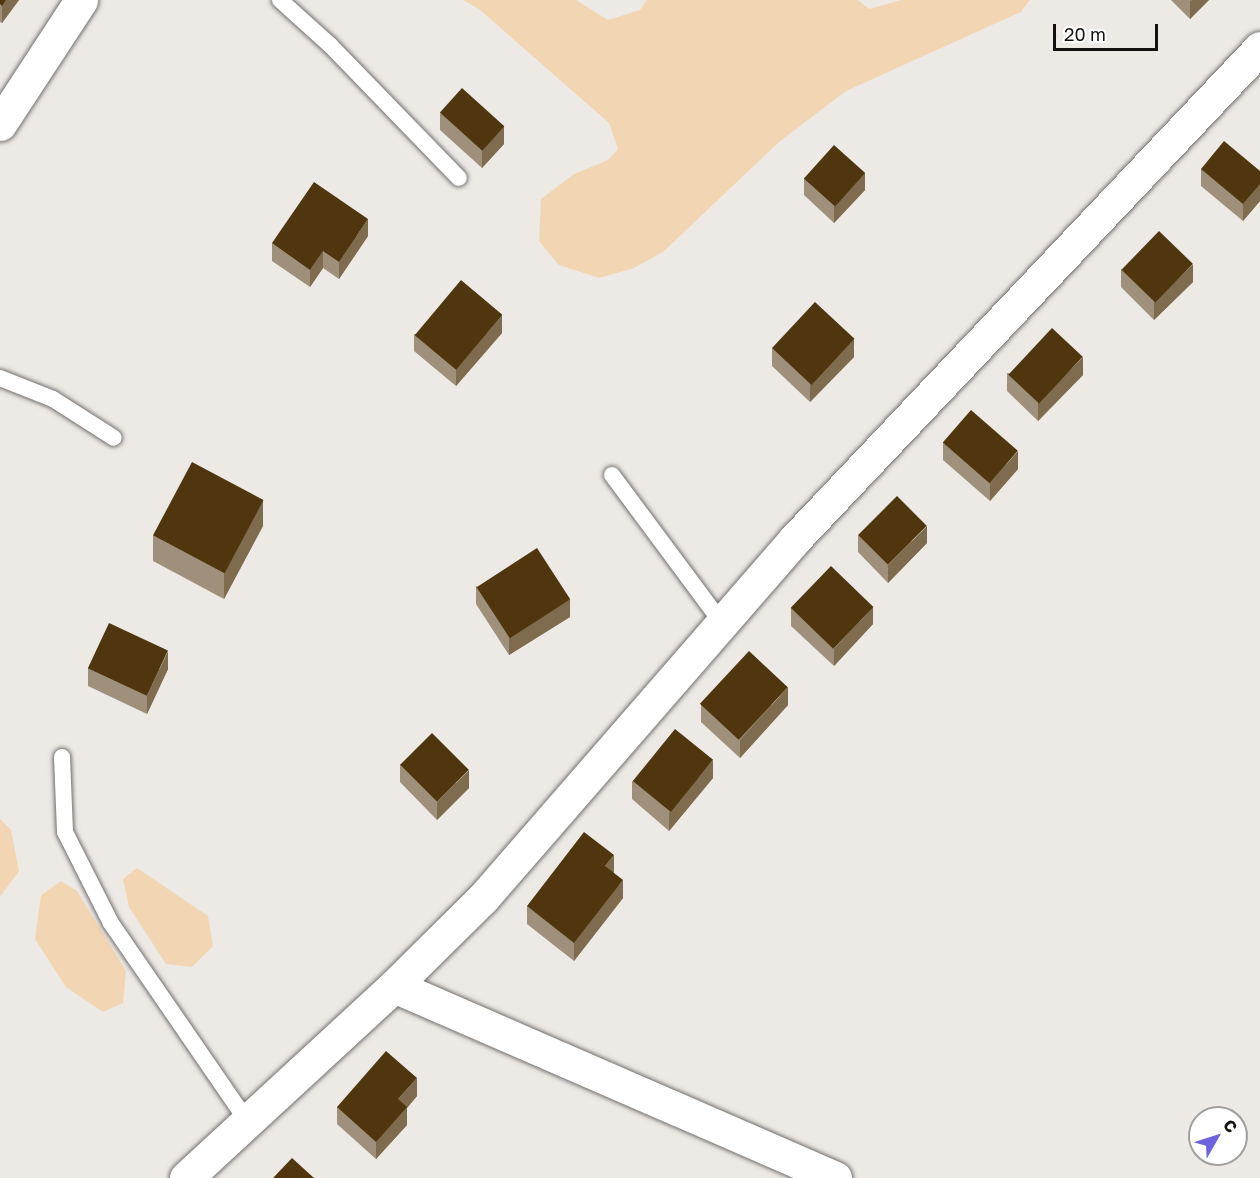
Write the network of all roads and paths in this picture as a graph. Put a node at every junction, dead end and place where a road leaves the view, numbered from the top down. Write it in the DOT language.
graph roads {
  1 [pos="81,0"];
  2 [pos="280,0"];
  3 [pos="1260,48"];
  4 [pos="0,124"];
  5 [pos="459,178"];
  6 [pos="0,378"];
  7 [pos="114,438"];
  8 [pos="612,476"];
  9 [pos="722,623"];
  10 [pos="62,757"];
  11 [pos="394,986"];
  12 [pos="247,1121"];
  13 [pos="186,1178"];
  14 [pos="835,1178"];
  1 -- 4 [label="street"];
  2 -- 5 [label="lane"];
  3 -- 9 [label="street"];
  6 -- 7 [label="lane"];
  8 -- 9 [label="lane"];
  9 -- 11 [label="street"];
  10 -- 12 [label="lane"];
  11 -- 12 [label="street"];
  11 -- 14 [label="street"];
  12 -- 13 [label="street"];
}
